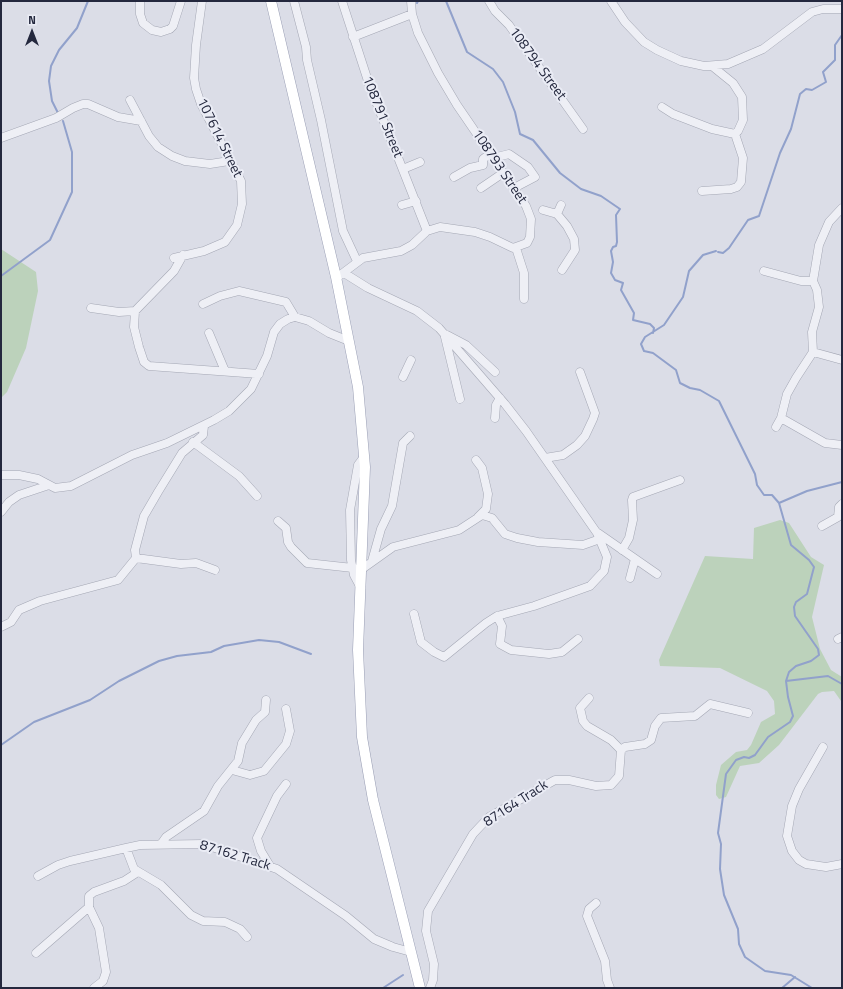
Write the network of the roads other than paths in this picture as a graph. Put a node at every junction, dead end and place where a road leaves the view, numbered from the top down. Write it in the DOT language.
graph roads {
  1 [pos="140,1"];
  2 [pos="181,1"];
  3 [pos="202,1"];
  4 [pos="271,1"];
  5 [pos="294,1"];
  6 [pos="342,1"];
  7 [pos="411,1"];
  8 [pos="489,1"];
  9 [pos="611,1"];
  10 [pos="842,9"];
  11 [pos="412,14"];
  12 [pos="353,37"];
  13 [pos="712,66"];
  14 [pos="130,100"];
  15 [pos="662,107"];
  16 [pos="141,121"];
  17 [pos="583,129"];
  18 [pos="735,134"];
  19 [pos="1,138"];
  20 [pos="492,156"];
  21 [pos="229,161"];
  22 [pos="420,162"];
  23 [pos="403,169"];
  24 [pos="503,172"];
  25 [pos="454,177"];
  26 [pos="481,188"];
  27 [pos="514,188"];
  28 [pos="702,191"];
  29 [pos="416,201"];
  30 [pos="402,205"];
  31 [pos="561,205"];
  32 [pos="842,208"];
  33 [pos="543,210"];
  34 [pos="557,214"];
  35 [pos="427,231"];
  36 [pos="516,248"];
  37 [pos="183,255"];
  38 [pos="174,258"];
  39 [pos="357,261"];
  40 [pos="562,270"];
  41 [pos="764,271"];
  42 [pos="340,275"];
  43 [pos="813,281"];
  44 [pos="524,299"];
  45 [pos="203,304"];
  46 [pos="91,308"];
  47 [pos="135,311"];
  48 [pos="295,318"];
  49 [pos="209,333"];
  50 [pos="444,334"];
  51 [pos="349,341"];
  52 [pos="813,352"];
  53 [pos="411,360"];
  54 [pos="842,360"];
  55 [pos="225,371"];
  56 [pos="495,372"];
  57 [pos="580,372"];
  58 [pos="259,374"];
  59 [pos="403,377"];
  60 [pos="500,398"];
  61 [pos="460,399"];
  62 [pos="495,418"];
  63 [pos="781,418"];
  64 [pos="204,426"];
  65 [pos="776,427"];
  66 [pos="410,436"];
  67 [pos="194,442"];
  68 [pos="842,445"];
  69 [pos="545,458"];
  70 [pos="476,460"];
  71 [pos="1,475"];
  72 [pos="680,480"];
  73 [pos="49,485"];
  74 [pos="257,496"];
  75 [pos="842,504"];
  76 [pos="1,512"];
  77 [pos="476,519"];
  78 [pos="278,521"];
  79 [pos="822,526"];
  80 [pos="599,536"];
  81 [pos="622,550"];
  82 [pos="136,558"];
  83 [pos="635,559"];
  84 [pos="372,561"];
  85 [pos="357,569"];
  86 [pos="215,570"];
  87 [pos="657,574"];
  88 [pos="630,578"];
  89 [pos="414,614"];
  90 [pos="497,616"];
  91 [pos="1,627"];
  92 [pos="578,639"];
  93 [pos="589,698"];
  94 [pos="266,700"];
  95 [pos="286,709"];
  96 [pos="748,713"];
  97 [pos="823,748"];
  98 [pos="621,750"];
  99 [pos="232,770"];
  100 [pos="286,784"];
  101 [pos="161,844"];
  102 [pos="126,848"];
  103 [pos="842,864"];
  104 [pos="270,866"];
  105 [pos="138,872"];
  106 [pos="38,876"];
  107 [pos="596,903"];
  108 [pos="89,907"];
  109 [pos="247,937"];
  110 [pos="411,952"];
  111 [pos="36,953"];
  112 [pos="94,988"];
  113 [pos="420,988"];
  114 [pos="430,988"];
  115 [pos="610,988"];
  1 -- 2 [label="street"];
  3 -- 21 [label="street, 107614 Street"];
  4 -- 42 [label="main road"];
  5 -- 39 [label="street"];
  6 -- 12 [label="street, 108791 Street"];
  7 -- 11 [label="street, 108793 Street"];
  8 -- 17 [label="street, 108794 Street"];
  9 -- 13 [label="street"];
  10 -- 13 [label="street"];
  11 -- 12 [label="street"];
  11 -- 20 [label="street, 108793 Street"];
  12 -- 23 [label="street, 108791 Street"];
  13 -- 18 [label="street"];
  14 -- 16 [label="street"];
  15 -- 18 [label="street"];
  16 -- 19 [label="street"];
  16 -- 21 [label="street"];
  18 -- 28 [label="street"];
  20 -- 24 [label="street, 108793 Street"];
  20 -- 25 [label="street"];
  20 -- 27 [label="street"];
  21 -- 37 [label="street, 107614 Street"];
  22 -- 23 [label="street"];
  23 -- 29 [label="street, 108791 Street"];
  24 -- 26 [label="street"];
  24 -- 27 [label="street, 108793 Street"];
  27 -- 36 [label="street, 108793 Street"];
  29 -- 30 [label="street"];
  29 -- 35 [label="street, 108791 Street"];
  31 -- 34 [label="street"];
  32 -- 43 [label="street"];
  33 -- 34 [label="street"];
  34 -- 40 [label="street"];
  35 -- 36 [label="street"];
  35 -- 39 [label="street"];
  36 -- 44 [label="street"];
  37 -- 38 [label="street, 107614 Street"];
  37 -- 47 [label="street"];
  39 -- 42 [label="street"];
  41 -- 43 [label="street"];
  42 -- 50 [label="street"];
  42 -- 51 [label="main road"];
  43 -- 52 [label="street"];
  45 -- 48 [label="street"];
  46 -- 47 [label="street"];
  47 -- 55 [label="street"];
  48 -- 51 [label="street"];
  48 -- 58 [label="street"];
  49 -- 55 [label="street"];
  50 -- 56 [label="street"];
  50 -- 60 [label="street"];
  50 -- 61 [label="street"];
  51 -- 85 [label="main road"];
  52 -- 54 [label="street"];
  52 -- 63 [label="street"];
  53 -- 59 [label="street"];
  55 -- 58 [label="street"];
  57 -- 69 [label="street"];
  58 -- 64 [label="street"];
  60 -- 62 [label="street"];
  60 -- 69 [label="street"];
  63 -- 65 [label="street"];
  63 -- 68 [label="street"];
  64 -- 67 [label="street"];
  64 -- 73 [label="street"];
  66 -- 84 [label="street"];
  67 -- 74 [label="street"];
  67 -- 82 [label="street"];
  69 -- 80 [label="street"];
  70 -- 77 [label="street"];
  71 -- 73 [label="street"];
  72 -- 81 [label="street"];
  73 -- 76 [label="street"];
  75 -- 79 [label="street"];
  77 -- 80 [label="street"];
  77 -- 84 [label="street"];
  78 -- 85 [label="street"];
  80 -- 81 [label="street"];
  80 -- 90 [label="street"];
  81 -- 83 [label="street"];
  82 -- 86 [label="street"];
  82 -- 91 [label="street"];
  83 -- 87 [label="street"];
  83 -- 88 [label="street"];
  84 -- 85 [label="street"];
  85 -- 110 [label="main road"];
  89 -- 90 [label="street"];
  90 -- 92 [label="street"];
  93 -- 98 [label="street"];
  94 -- 99 [label="street"];
  95 -- 99 [label="street"];
  96 -- 98 [label="street"];
  97 -- 103 [label="street"];
  98 -- 114 [label="street, 87164 Track"];
  99 -- 101 [label="street"];
  100 -- 104 [label="street"];
  101 -- 102 [label="street, 87162 Track"];
  101 -- 104 [label="street, 87162 Track"];
  102 -- 105 [label="street"];
  102 -- 106 [label="street, 87162 Track"];
  104 -- 110 [label="street, 87162 Track"];
  105 -- 108 [label="street"];
  105 -- 109 [label="street"];
  107 -- 115 [label="street"];
  108 -- 111 [label="street"];
  108 -- 112 [label="street"];
  110 -- 113 [label="main road"];
}
